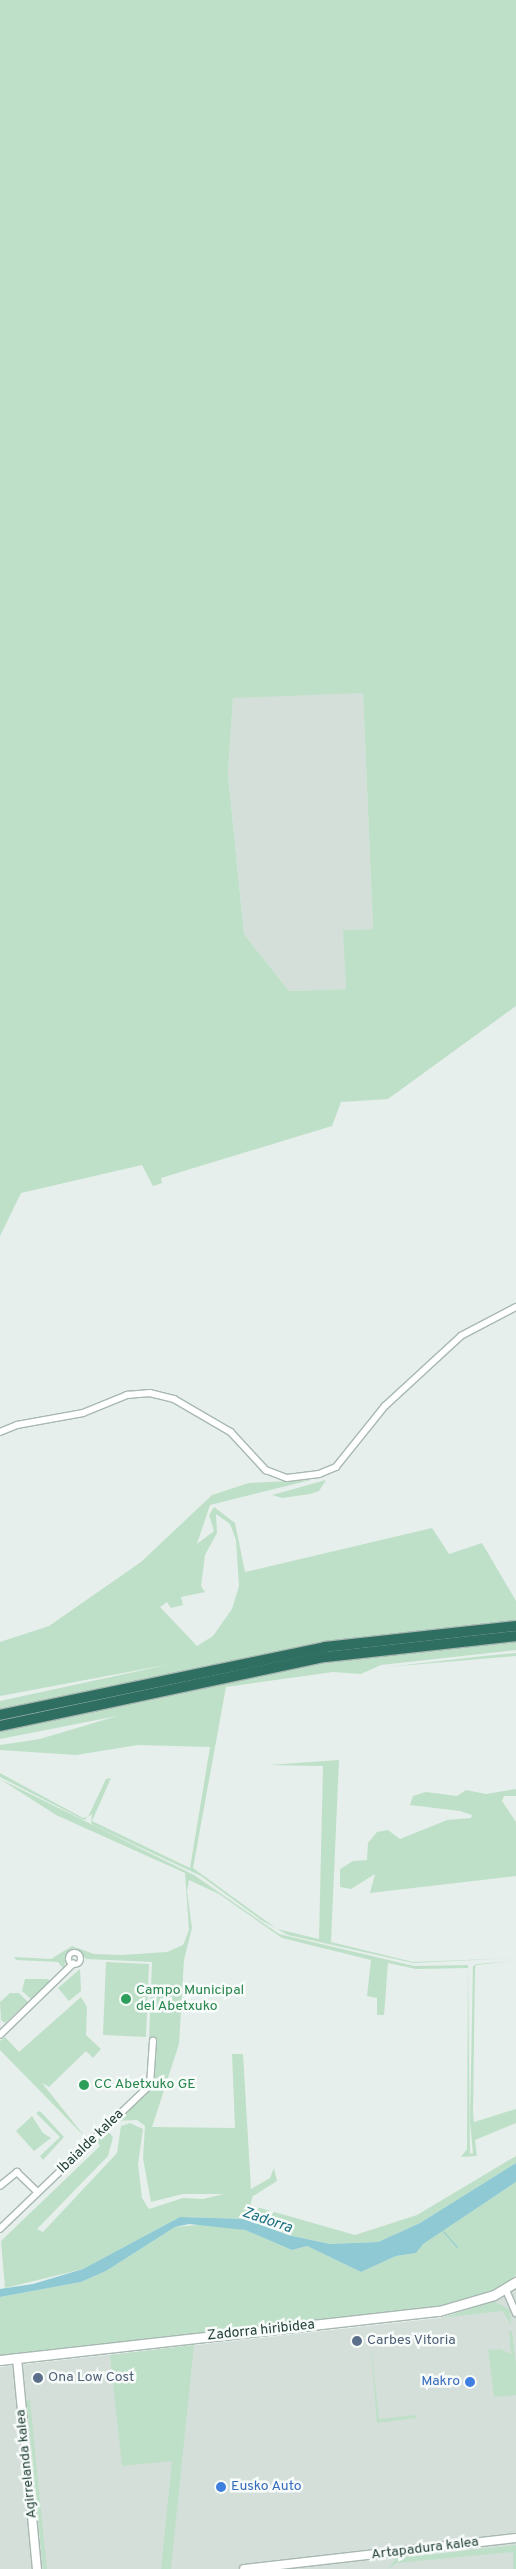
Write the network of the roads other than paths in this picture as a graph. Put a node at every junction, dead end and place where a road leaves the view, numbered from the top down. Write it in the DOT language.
graph roads {
  1 [pos="516,1307"];
  2 [pos="0,1432"];
  3 [pos="516,1626"];
  4 [pos="516,1636"];
  5 [pos="0,1715"];
  6 [pos="0,1726"];
  7 [pos="73,1964"];
  8 [pos="0,2035"];
  9 [pos="153,2041"];
  10 [pos="0,2186"];
  11 [pos="38,2192"];
  12 [pos="0,2229"];
  13 [pos="516,2282"];
  14 [pos="506,2289"];
  15 [pos="516,2313"];
  16 [pos="17,2358"];
  17 [pos="0,2360"];
  18 [pos="516,2538"];
  19 [pos="37,2569"];
  20 [pos="244,2569"];
  1 -- 2 [label="street"];
  3 -- 5 [label="highway"];
  4 -- 6 [label="highway"];
  7 -- 8 [label="street"];
  9 -- 11 [label="street, Ibaialde kalea"];
  10 -- 11 [label="street"];
  11 -- 12 [label="street, Ibaialde kalea"];
  13 -- 14 [label="main road, Zadorra hiribidea"];
  14 -- 15 [label="street"];
  14 -- 16 [label="main road, Zadorra hiribidea"];
  16 -- 17 [label="main road, Zadorra hiribidea"];
  16 -- 19 [label="street, Agirrelanda kalea"];
  18 -- 20 [label="street, Artapadura kalea"];
}
